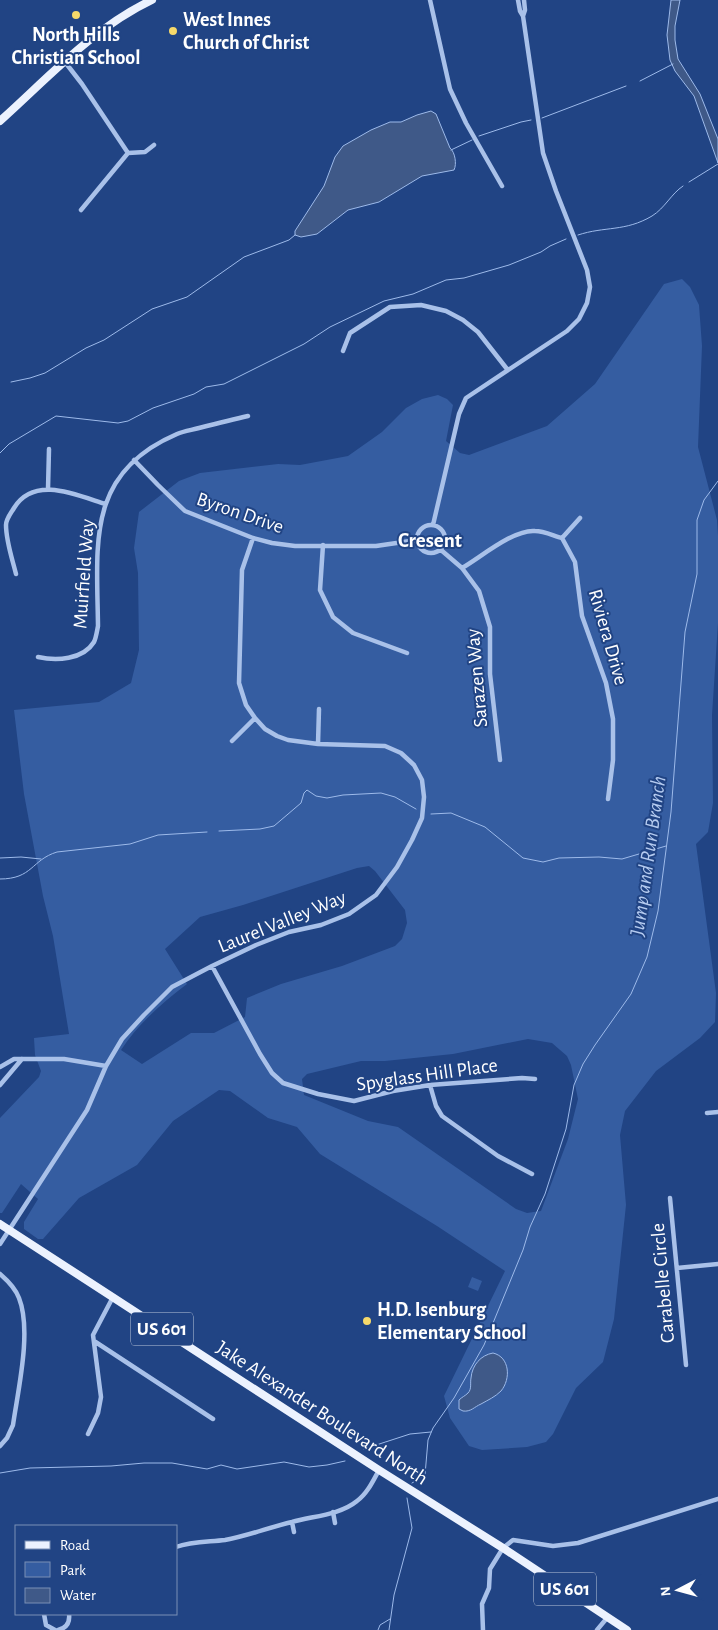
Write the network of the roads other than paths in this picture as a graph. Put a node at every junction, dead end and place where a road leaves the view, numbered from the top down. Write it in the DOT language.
graph roads {
  1 [pos="152,0"];
  2 [pos="430,0"];
  3 [pos="518,0"];
  4 [pos="524,0"];
  5 [pos="523,16"];
  6 [pos="65,62"];
  7 [pos="0,121"];
  8 [pos="154,145"];
  9 [pos="128,153"];
  10 [pos="502,186"];
  11 [pos="80,210"];
  12 [pos="343,350"];
  13 [pos="507,369"];
  14 [pos="248,416"];
  15 [pos="49,449"];
  16 [pos="134,460"];
  17 [pos="48,488"];
  18 [pos="105,504"];
  19 [pos="580,518"];
  20 [pos="433,525"];
  21 [pos="252,538"];
  22 [pos="562,538"];
  23 [pos="417,540"];
  24 [pos="323,545"];
  25 [pos="441,550"];
  26 [pos="462,568"];
  27 [pos="16,574"];
  28 [pos="407,653"];
  29 [pos="38,657"];
  30 [pos="319,709"];
  31 [pos="255,718"];
  32 [pos="232,741"];
  33 [pos="318,744"];
  34 [pos="500,760"];
  35 [pos="608,799"];
  36 [pos="212,966"];
  37 [pos="22,1059"];
  38 [pos="106,1066"];
  39 [pos="0,1067"];
  40 [pos="535,1079"];
  41 [pos="0,1085"];
  42 [pos="430,1085"];
  43 [pos="718,1112"];
  44 [pos="707,1113"];
  45 [pos="532,1174"];
  46 [pos="670,1198"];
  47 [pos="0,1224"];
  48 [pos="9,1230"];
  49 [pos="0,1244"];
  50 [pos="718,1264"];
  51 [pos="676,1268"];
  52 [pos="0,1274"];
  53 [pos="113,1297"];
  54 [pos="94,1340"];
  55 [pos="686,1365"];
  56 [pos="213,1419"];
  57 [pos="88,1434"];
  58 [pos="0,1446"];
  59 [pos="379,1470"];
  60 [pos="718,1498"];
  61 [pos="333,1512"];
  62 [pos="292,1522"];
  63 [pos="335,1523"];
  64 [pos="294,1532"];
  65 [pos="178,1546"];
  66 [pos="503,1548"];
  67 [pos="44,1615"];
  68 [pos="70,1615"];
  69 [pos="607,1618"];
  70 [pos="46,1626"];
  71 [pos="42,1630"];
  72 [pos="57,1630"];
  73 [pos="483,1630"];
  74 [pos="598,1630"];
  75 [pos="627,1630"];
  1 -- 6 [label="main road"];
  2 -- 10 [label="street"];
  3 -- 5 [label="street"];
  4 -- 5 [label="street"];
  5 -- 13 [label="street"];
  6 -- 7 [label="main road"];
  6 -- 9 [label="street"];
  8 -- 9 [label="street"];
  9 -- 11 [label="street"];
  12 -- 13 [label="street"];
  13 -- 20 [label="street"];
  14 -- 16 [label="street, Muirfield Way"];
  15 -- 17 [label="street"];
  16 -- 18 [label="street, Muirfield Way"];
  16 -- 21 [label="street, Byron Drive"];
  17 -- 18 [label="street"];
  17 -- 27 [label="street"];
  18 -- 29 [label="street, Muirfield Way"];
  19 -- 22 [label="street"];
  20 -- 23 [label="street"];
  20 -- 25 [label="street"];
  21 -- 24 [label="street, Byron Drive"];
  21 -- 31 [label="street, Laurel Valley Way"];
  22 -- 26 [label="street"];
  22 -- 35 [label="street, Riviera Drive"];
  23 -- 24 [label="street, Byron Drive"];
  23 -- 25 [label="street"];
  24 -- 28 [label="street"];
  25 -- 26 [label="street, Sarazen Way"];
  26 -- 34 [label="street, Sarazen Way"];
  30 -- 33 [label="street"];
  31 -- 32 [label="street"];
  31 -- 33 [label="street, Laurel Valley Way"];
  33 -- 36 [label="street, Laurel Valley Way"];
  36 -- 38 [label="street, Laurel Valley Way"];
  36 -- 42 [label="street, Spyglass Hill Place"];
  37 -- 38 [label="street"];
  37 -- 39 [label="street"];
  37 -- 41 [label="street"];
  38 -- 48 [label="street, Laurel Valley Way"];
  40 -- 42 [label="street, Spyglass Hill Place"];
  42 -- 45 [label="street"];
  43 -- 44 [label="street"];
  46 -- 51 [label="street, Carabelle Circle"];
  47 -- 48 [label="main road, Jake Alexander Boulevard North / US 601"];
  48 -- 49 [label="street, Laurel Valley Way"];
  48 -- 53 [label="main road, Jake Alexander Boulevard North / US 601"];
  50 -- 51 [label="street"];
  51 -- 55 [label="street, Carabelle Circle"];
  52 -- 58 [label="street"];
  53 -- 54 [label="street"];
  53 -- 59 [label="main road, Jake Alexander Boulevard North / US 601"];
  54 -- 56 [label="street"];
  54 -- 57 [label="street"];
  59 -- 61 [label="street"];
  59 -- 66 [label="main road, Jake Alexander Boulevard North / US 601"];
  60 -- 66 [label="street"];
  61 -- 62 [label="street"];
  61 -- 63 [label="street"];
  62 -- 64 [label="street"];
  62 -- 65 [label="street"];
  66 -- 69 [label="main road, Jake Alexander Boulevard North / US 601"];
  66 -- 73 [label="street"];
  67 -- 70 [label="street"];
  68 -- 72 [label="street"];
  69 -- 74 [label="street"];
  69 -- 75 [label="main road, Jake Alexander Boulevard North / US 601"];
  70 -- 71 [label="street"];
  70 -- 72 [label="street"];
}
